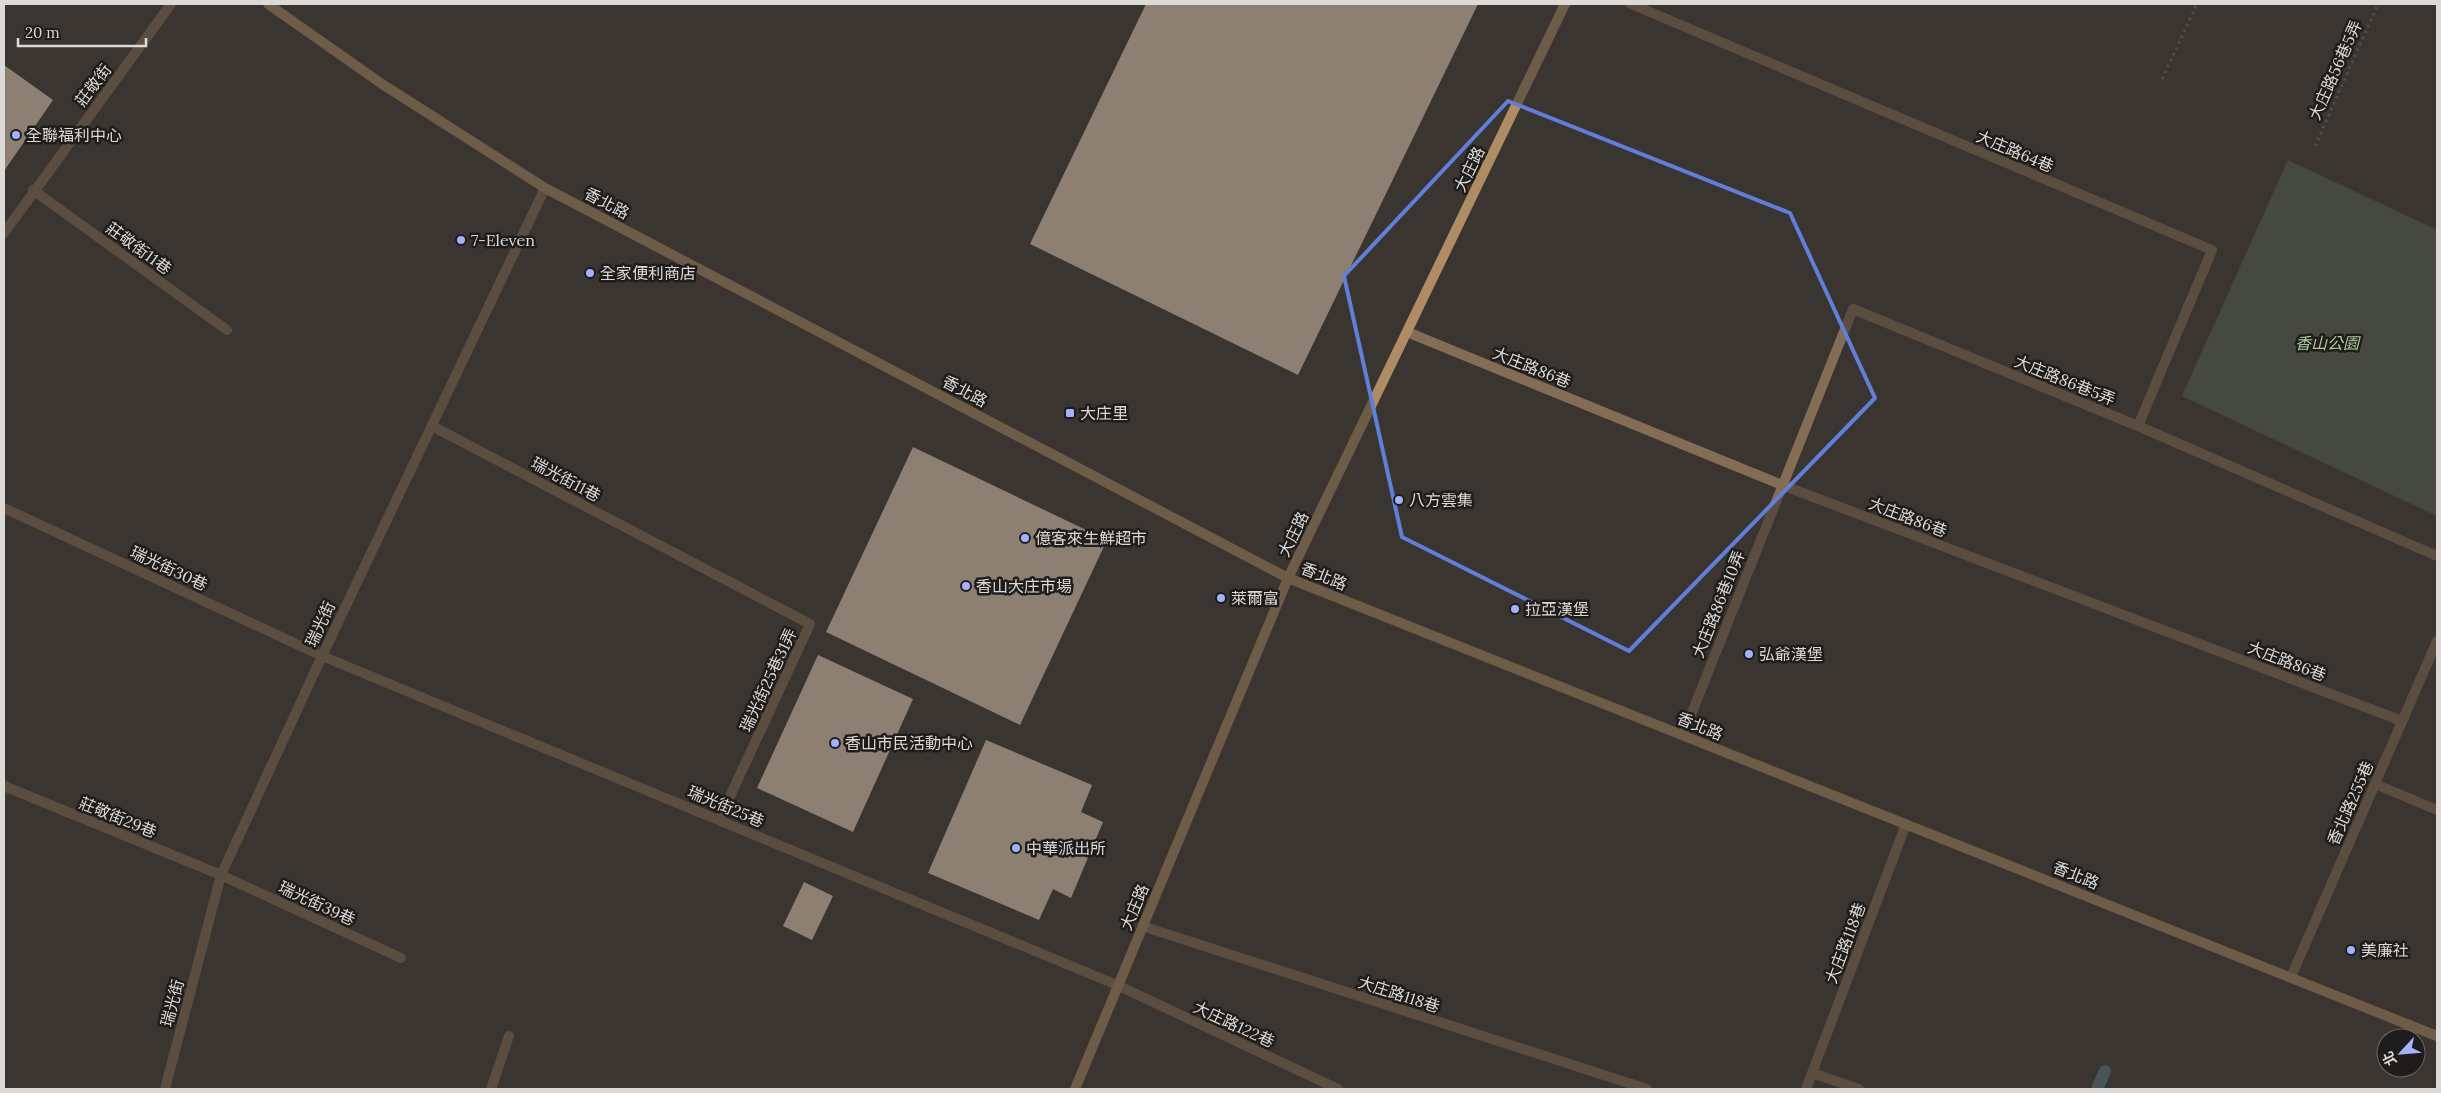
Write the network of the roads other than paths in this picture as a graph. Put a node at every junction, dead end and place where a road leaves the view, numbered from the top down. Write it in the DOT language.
graph roads {
  1 [pos="171,4"];
  2 [pos="268,4"];
  3 [pos="1565,4"];
  4 [pos="1631,4"];
  5 [pos="545,188"];
  6 [pos="33,190"];
  7 [pos="4,233"];
  8 [pos="227,330"];
  9 [pos="1407,332"];
  10 [pos="432,426"];
  11 [pos="2138,426"];
  12 [pos="1782,485"];
  13 [pos="4,508"];
  14 [pos="2437,556"];
  15 [pos="687,560"];
  16 [pos="1288,578"];
  17 [pos="2437,641"];
  18 [pos="322,656"];
  19 [pos="2402,721"];
  20 [pos="1683,735"];
  21 [pos="2375,784"];
  22 [pos="4,786"];
  23 [pos="2437,810"];
  24 [pos="718,820"];
  25 [pos="1906,824"];
  26 [pos="221,875"];
  27 [pos="1142,926"];
  28 [pos="401,958"];
  29 [pos="2291,977"];
  30 [pos="1118,985"];
  31 [pos="509,1036"];
  32 [pos="2437,1036"];
  33 [pos="1812,1073"];
  34 [pos="165,1089"];
  35 [pos="491,1089"];
  36 [pos="1075,1089"];
  37 [pos="1338,1089"];
  38 [pos="1647,1089"];
  39 [pos="1806,1089"];
  40 [pos="1859,1089"];
  1 -- 6 [label="street, 莊敬街"];
  2 -- 5 [label="street, 香北路"];
  3 -- 9 [label="street, 大庄路"];
  4 -- 11 [label="street, 大庄路64巷"];
  5 -- 10 [label="street, 瑞光街"];
  5 -- 16 [label="street, 香北路"];
  6 -- 7 [label="street, 莊敬街"];
  6 -- 8 [label="street, 莊敬街11巷"];
  9 -- 12 [label="street, 大庄路86巷"];
  9 -- 16 [label="street, 大庄路"];
  10 -- 15 [label="street, 瑞光街11巷"];
  10 -- 18 [label="street, 瑞光街"];
  11 -- 12 [label="street, 大庄路86巷5弄"];
  11 -- 14 [label="street, 大庄路86巷5弄"];
  12 -- 19 [label="street, 大庄路86巷"];
  12 -- 20 [label="street, 大庄路86巷10弄"];
  13 -- 18 [label="street, 瑞光街30巷"];
  15 -- 24 [label="street, 瑞光街25巷31弄"];
  16 -- 20 [label="street, 香北路"];
  16 -- 27 [label="street, 大庄路"];
  17 -- 19 [label="street, 香北路255巷"];
  18 -- 24 [label="street, 瑞光街25巷"];
  18 -- 26 [label="street, 瑞光街"];
  19 -- 21 [label="street, 香北路255巷"];
  20 -- 25 [label="street, 香北路"];
  21 -- 23 [label="street"];
  21 -- 29 [label="street, 香北路255巷"];
  22 -- 26 [label="street, 莊敬街29巷"];
  24 -- 30 [label="street, 瑞光街25巷"];
  25 -- 29 [label="street, 香北路"];
  25 -- 33 [label="street, 大庄路118巷"];
  26 -- 28 [label="street, 瑞光街39巷"];
  26 -- 34 [label="street, 瑞光街"];
  27 -- 30 [label="street, 大庄路"];
  27 -- 38 [label="street, 大庄路118巷"];
  29 -- 32 [label="street, 香北路"];
  30 -- 36 [label="street, 大庄路"];
  30 -- 37 [label="street, 大庄路122巷"];
  31 -- 35 [label="street"];
  33 -- 39 [label="street, 大庄路118巷"];
  33 -- 40 [label="street"];
}
